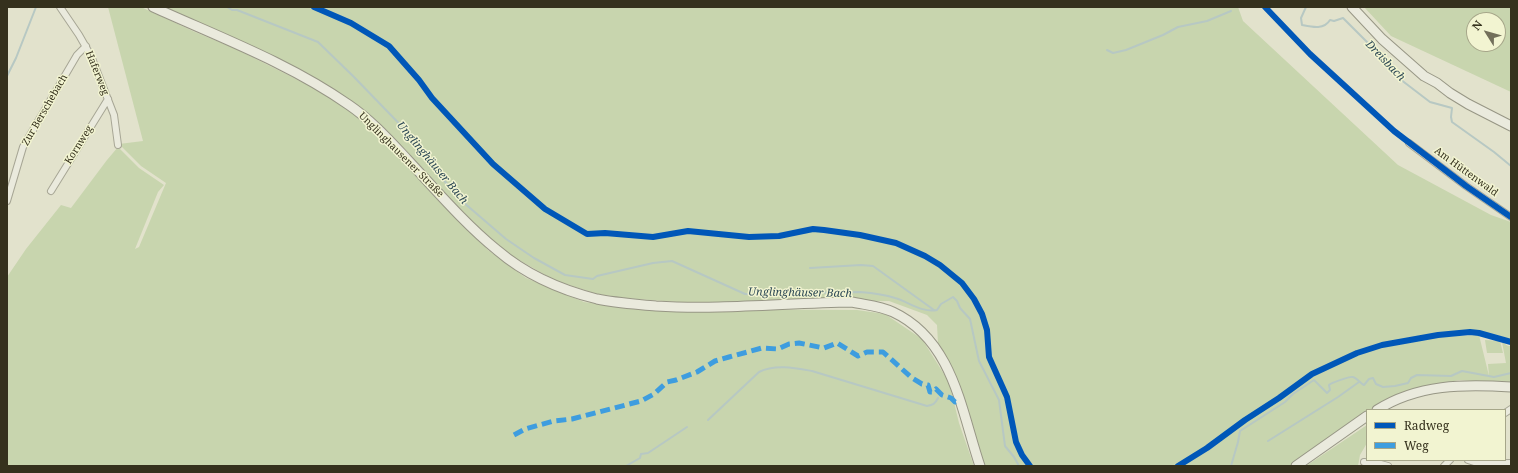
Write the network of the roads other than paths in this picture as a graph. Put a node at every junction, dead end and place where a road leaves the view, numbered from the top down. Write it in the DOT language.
graph roads {
  1 [pos="60,7"];
  2 [pos="153,7"];
  3 [pos="1352,7"];
  4 [pos="86,46"];
  5 [pos="108,99"];
  6 [pos="1511,126"];
  7 [pos="1409,143"];
  8 [pos="118,145"];
  9 [pos="51,191"];
  10 [pos="7,201"];
  11 [pos="1511,217"];
  12 [pos="1511,387"];
  13 [pos="1379,409"];
  14 [pos="1366,417"];
  15 [pos="1471,461"];
  16 [pos="1364,462"];
  17 [pos="1511,463"];
  18 [pos="980,466"];
  19 [pos="1296,466"];
  20 [pos="1388,466"];
  1 -- 4 [label="street, Haferweg"];
  2 -- 18 [label="main road, Unglinghausener Straße"];
  3 -- 6 [label="main road"];
  4 -- 5 [label="street, Haferweg"];
  4 -- 10 [label="street, Zur Berschebach"];
  5 -- 8 [label="street, Haferweg"];
  5 -- 9 [label="street, Kornweg"];
  7 -- 11 [label="street, Am Hüttenwald"];
  12 -- 13 [label="main road"];
  14 -- 19 [label="main road"];
  15 -- 17 [label="street"];
  16 -- 20 [label="street"];
}
